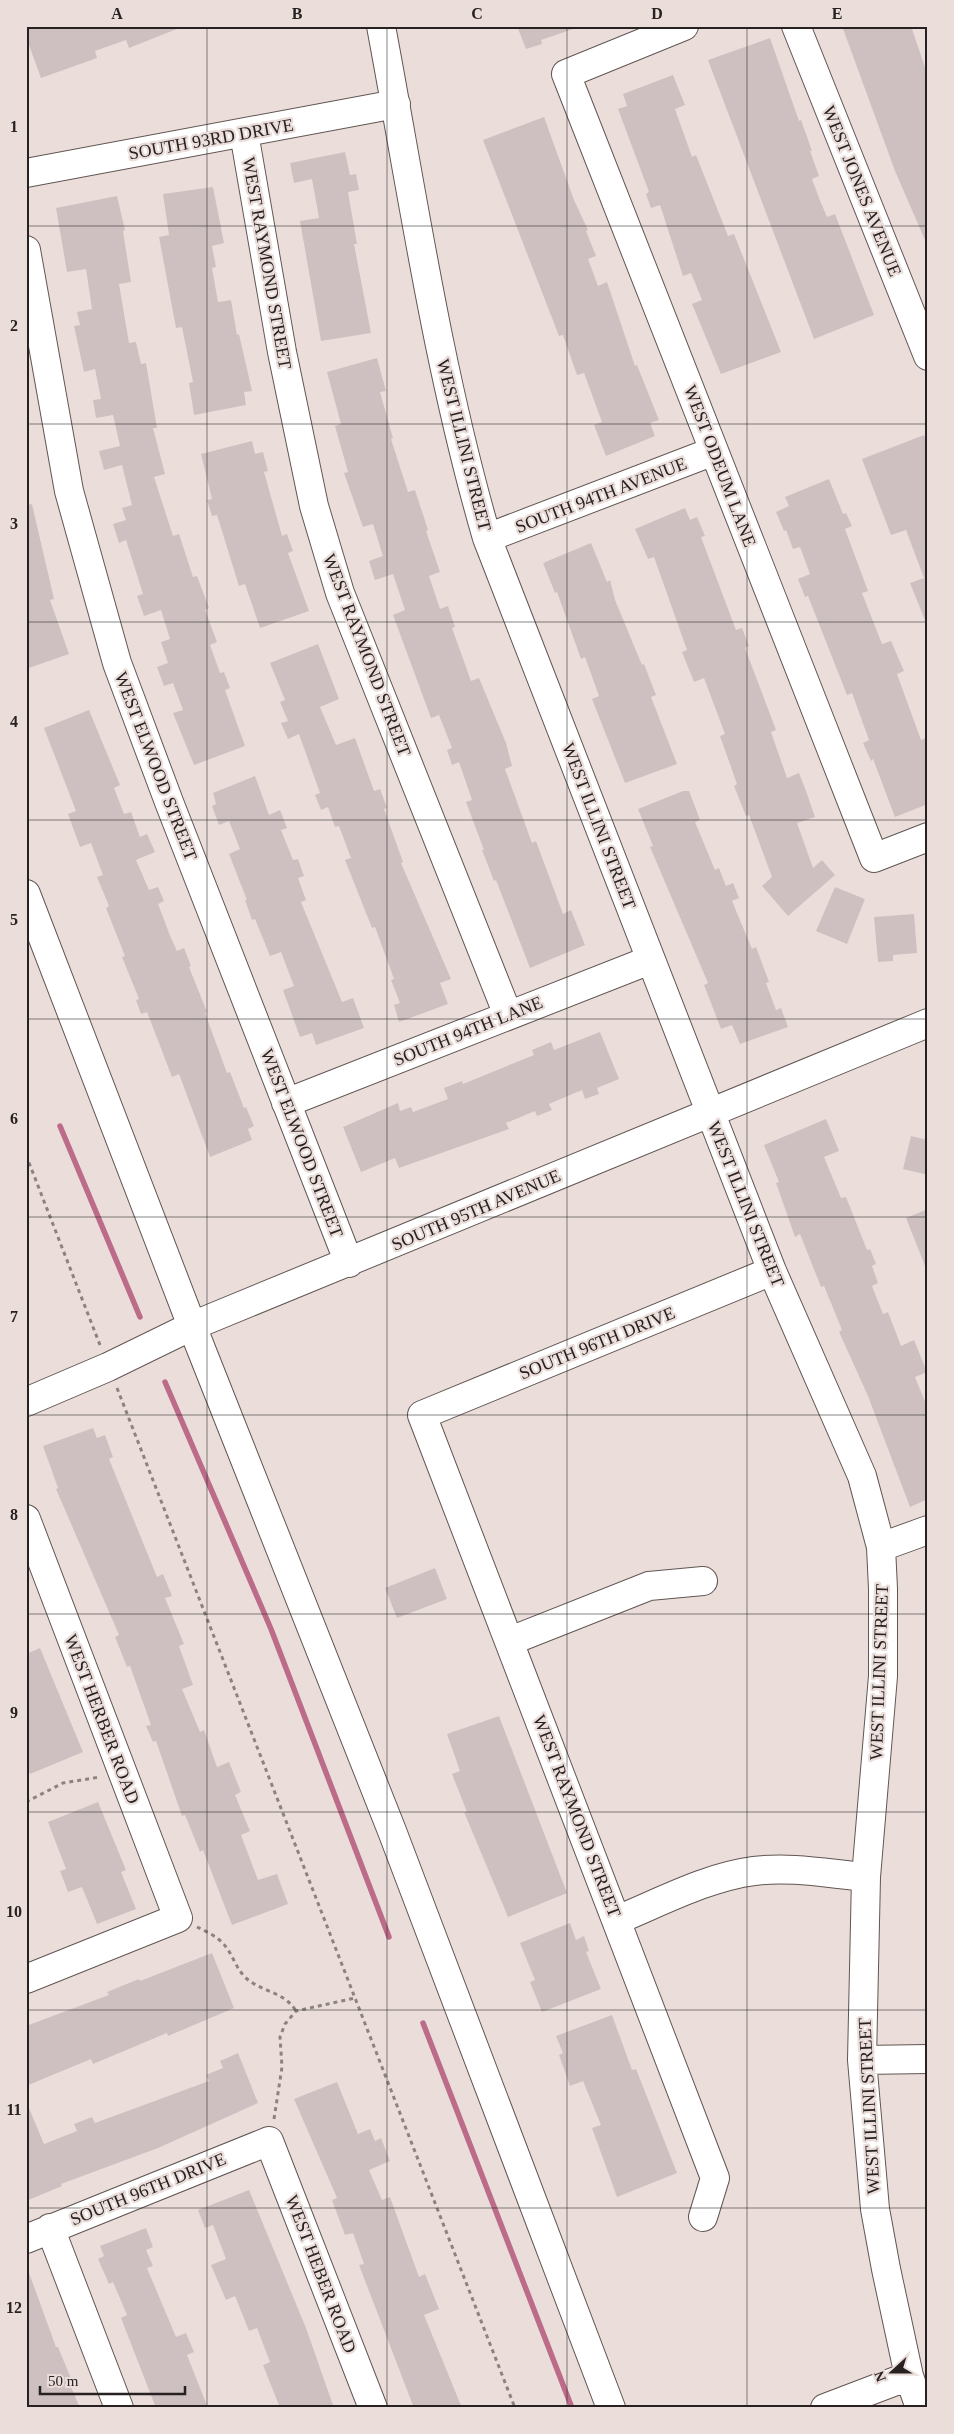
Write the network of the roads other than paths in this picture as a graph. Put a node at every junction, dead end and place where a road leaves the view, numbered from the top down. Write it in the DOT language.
graph roads {
  1 [pos="381,26"];
  2 [pos="684,26"];
  3 [pos="796,26"];
  4 [pos="396,104"];
  5 [pos="244,133"];
  6 [pos="26,173"];
  7 [pos="26,250"];
  8 [pos="928,356"];
  9 [pos="714,451"];
  10 [pos="487,538"];
  11 [pos="928,837"];
  12 [pos="26,894"];
  13 [pos="650,960"];
  14 [pos="508,1015"];
  15 [pos="928,1023"];
  16 [pos="286,1103"];
  17 [pos="710,1113"];
  18 [pos="349,1263"];
  19 [pos="772,1271"];
  20 [pos="192,1326"];
  21 [pos="26,1402"];
  22 [pos="422,1415"];
  23 [pos="26,1519"];
  24 [pos="928,1530"];
  25 [pos="881,1548"];
  26 [pos="35,1570"];
  27 [pos="703,1582"];
  28 [pos="510,1641"];
  29 [pos="866,1877"];
  30 [pos="616,1920"];
  31 [pos="26,1979"];
  32 [pos="928,2059"];
  33 [pos="862,2060"];
  34 [pos="269,2141"];
  35 [pos="703,2217"];
  36 [pos="38,2234"];
  37 [pos="909,2376"];
  38 [pos="119,2408"];
  39 [pos="373,2408"];
  40 [pos="611,2408"];
  41 [pos="825,2408"];
  42 [pos="920,2408"];
  1 -- 4 [label="street, WEST ILLINI STREET"];
  2 -- 9 [label="street, WEST ODEUM LANE"];
  3 -- 8 [label="street, WEST JONES AVENUE"];
  4 -- 5 [label="street, SOUTH 93RD DRIVE"];
  4 -- 10 [label="street, WEST ILLINI STREET"];
  5 -- 6 [label="street, SOUTH 93RD DRIVE"];
  5 -- 14 [label="street, WEST RAYMOND STREET"];
  7 -- 16 [label="street, WEST ELWOOD STREET"];
  9 -- 10 [label="street, SOUTH 94TH AVENUE"];
  9 -- 11 [label="street, WEST ODEUM LANE"];
  10 -- 13 [label="street, WEST ILLINI STREET"];
  12 -- 20 [label="street"];
  13 -- 14 [label="street, SOUTH 94TH LANE"];
  13 -- 17 [label="street, WEST ILLINI STREET"];
  14 -- 16 [label="street, SOUTH 94TH LANE"];
  15 -- 17 [label="street, SOUTH 95TH AVENUE"];
  16 -- 18 [label="street, WEST ELWOOD STREET"];
  17 -- 18 [label="street, SOUTH 95TH AVENUE"];
  17 -- 19 [label="street, WEST ILLINI STREET"];
  18 -- 20 [label="street, SOUTH 95TH AVENUE"];
  19 -- 22 [label="street, SOUTH 96TH DRIVE"];
  19 -- 25 [label="street, WEST ILLINI STREET"];
  20 -- 21 [label="street, SOUTH 95TH AVENUE"];
  20 -- 40 [label="street"];
  22 -- 28 [label="street, WEST RAYMOND STREET"];
  23 -- 26 [label="street, WEST HERBER ROAD"];
  24 -- 25 [label="street"];
  25 -- 29 [label="street, WEST ILLINI STREET"];
  26 -- 31 [label="street, WEST HERBER ROAD"];
  27 -- 28 [label="street"];
  28 -- 30 [label="street, WEST RAYMOND STREET"];
  29 -- 30 [label="street"];
  29 -- 33 [label="street, WEST ILLINI STREET"];
  30 -- 35 [label="street, WEST RAYMOND STREET"];
  32 -- 33 [label="street"];
  33 -- 37 [label="street, WEST ILLINI STREET"];
  34 -- 36 [label="street, SOUTH 96TH DRIVE"];
  34 -- 39 [label="street, WEST HEBER ROAD"];
  36 -- 38 [label="street"];
  37 -- 41 [label="street"];
  37 -- 42 [label="street, WEST ILLINI STREET"];
}
